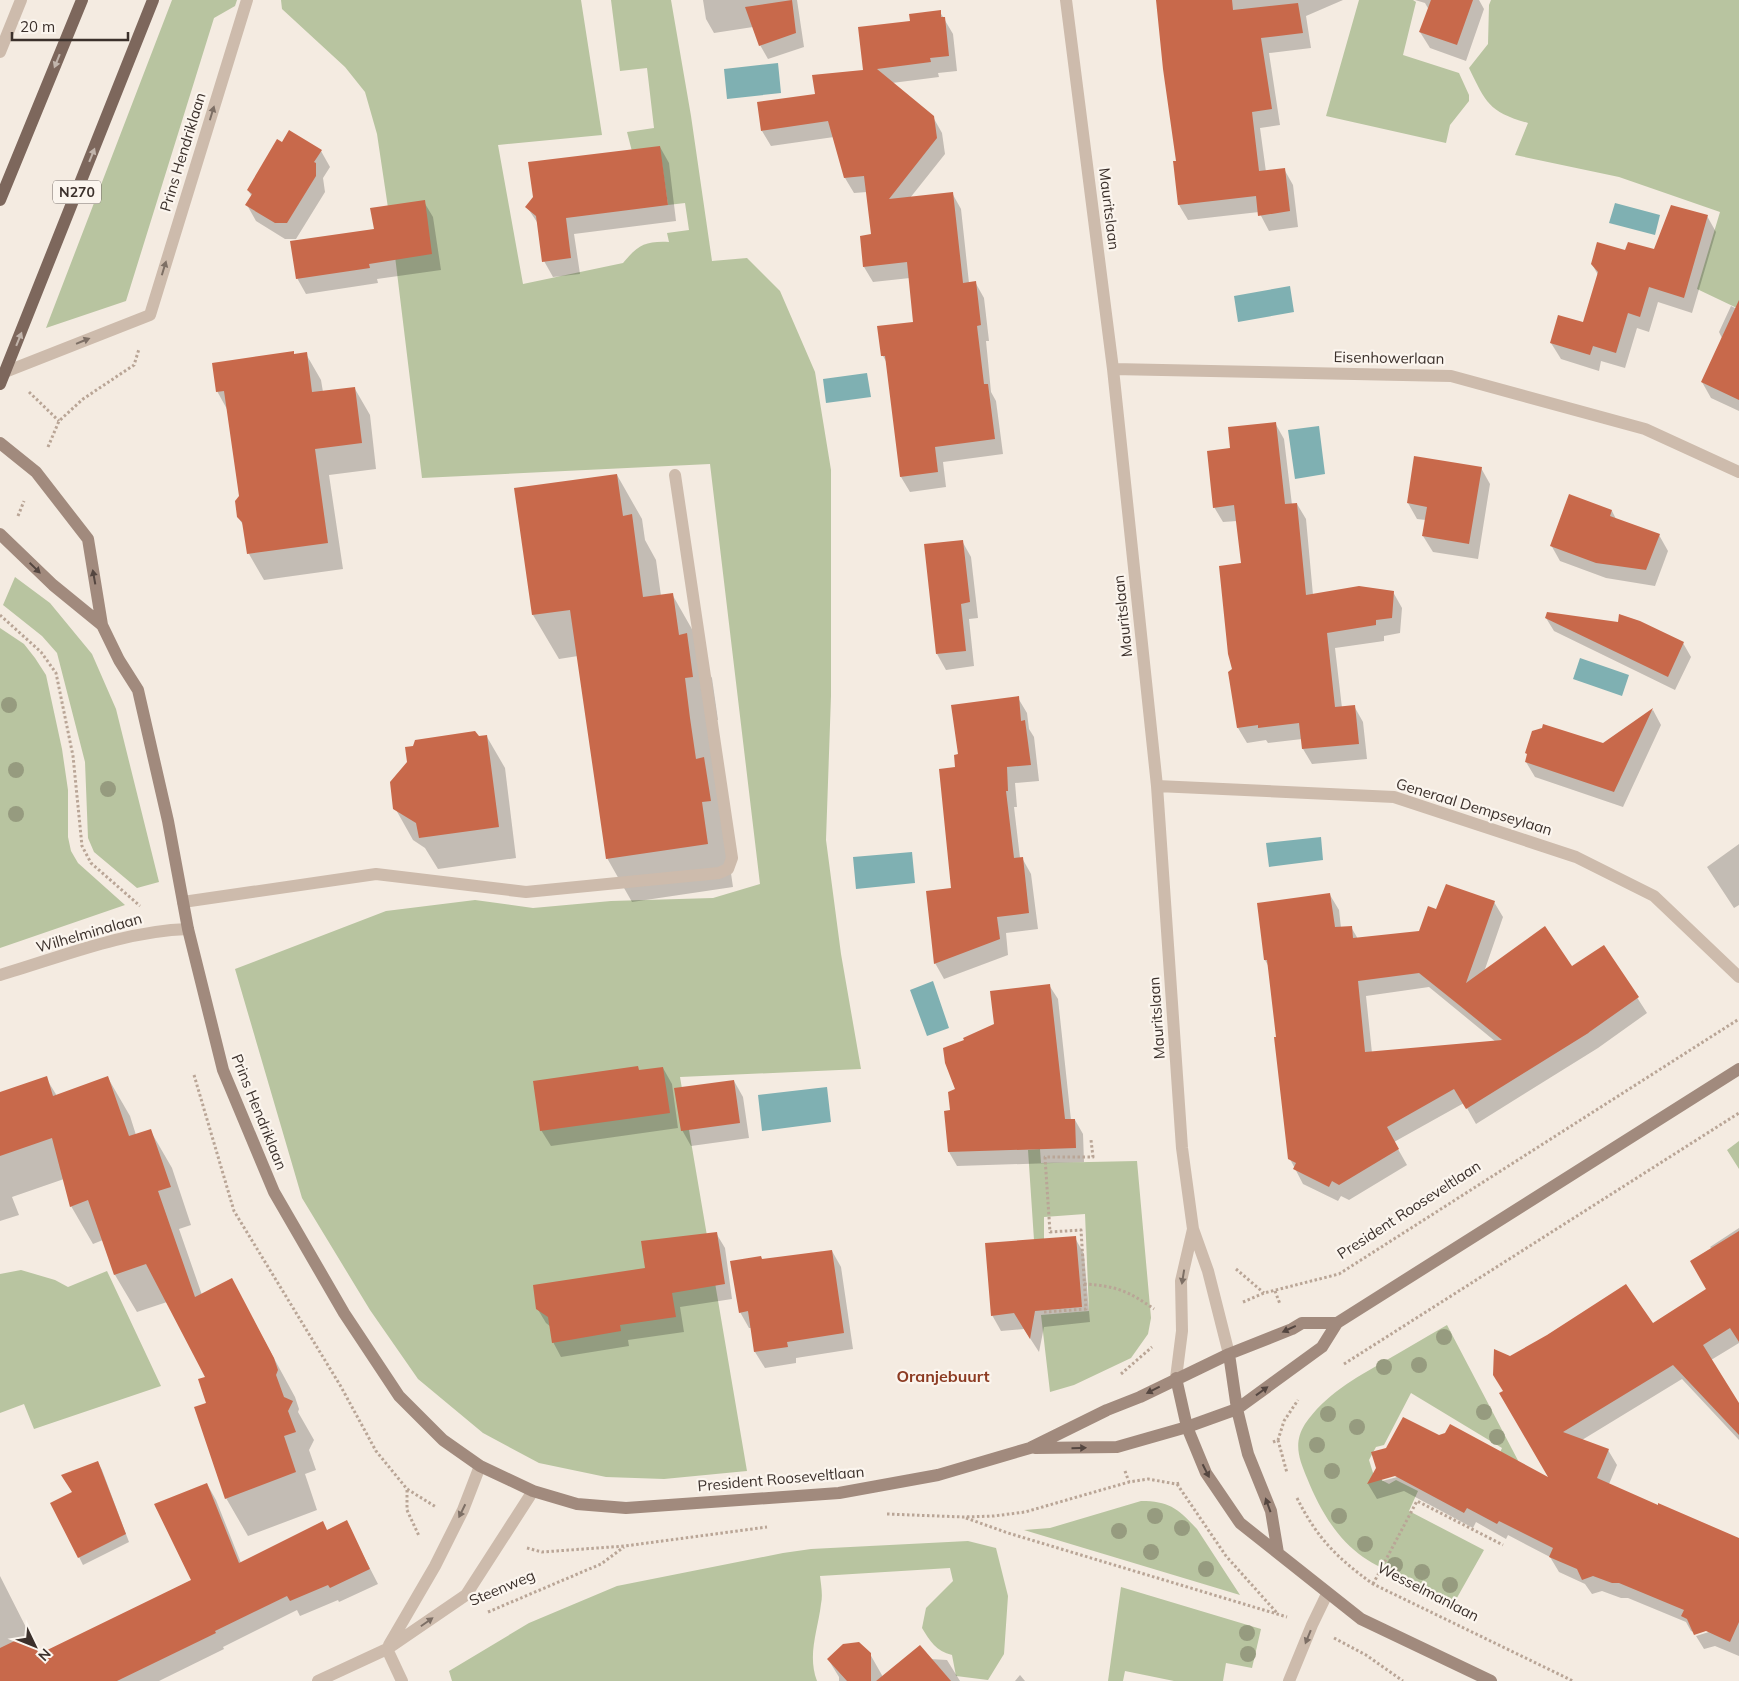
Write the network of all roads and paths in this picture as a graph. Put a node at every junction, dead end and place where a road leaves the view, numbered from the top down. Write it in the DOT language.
graph roads {
  1 [pos="21,0"];
  2 [pos="82,0"];
  3 [pos="153,0"];
  4 [pos="247,0"];
  5 [pos="1066,0"];
  6 [pos="0,52"];
  7 [pos="0,200"];
  8 [pos="150,314"];
  9 [pos="1113,369"];
  10 [pos="3,378"];
  11 [pos="0,443"];
  12 [pos="36,472"];
  13 [pos="1739,472"];
  14 [pos="675,475"];
  15 [pos="4,538"];
  16 [pos="0,615"];
  17 [pos="102,625"];
  18 [pos="1157,786"];
  19 [pos="183,902"];
  20 [pos="188,928"];
  21 [pos="163,930"];
  22 [pos="0,975"];
  23 [pos="1739,977"];
  24 [pos="1739,1019"];
  25 [pos="1739,1069"];
  26 [pos="1739,1113"];
  27 [pos="1091,1140"];
  28 [pos="1193,1229"];
  29 [pos="1084,1284"];
  30 [pos="1154,1310"];
  31 [pos="1044,1312"];
  32 [pos="1218,1313"];
  33 [pos="1336,1323"];
  34 [pos="1182,1331"];
  35 [pos="1229,1354"];
  36 [pos="1343,1365"];
  37 [pos="1176,1378"];
  38 [pos="1300,1398"];
  39 [pos="1237,1409"];
  40 [pos="1107,1410"];
  41 [pos="1187,1427"];
  42 [pos="1117,1447"];
  43 [pos="1030,1448"];
  44 [pos="480,1466"];
  45 [pos="1288,1475"];
  46 [pos="1129,1482"];
  47 [pos="1176,1484"];
  48 [pos="406,1489"];
  49 [pos="1294,1491"];
  50 [pos="533,1492"];
  51 [pos="963,1517"];
  52 [pos="1503,1545"];
  53 [pos="625,1546"];
  54 [pos="1278,1553"];
  55 [pos="435,1566"];
  56 [pos="1373,1584"];
  57 [pos="1328,1594"];
  58 [pos="1277,1613"];
  59 [pos="484,1614"];
  60 [pos="1312,1625"];
  61 [pos="387,1650"];
  62 [pos="318,1681"];
  63 [pos="402,1681"];
  64 [pos="1290,1681"];
  65 [pos="1403,1681"];
  66 [pos="1491,1681"];
  67 [pos="1573,1681"];
  1 -- 6 [label="street"];
  2 -- 7 [label="main road, one-way"];
  10 -- 3 [label="main road, N270, one-way"];
  8 -- 4 [label="street, Prins Hendriklaan, one-way"];
  5 -- 9 [label="street, Mauritslaan"];
  10 -- 8 [label="street, one-way"];
  8 -- 12 [label="path"];
  9 -- 13 [label="street, Eisenhowerlaan"];
  9 -- 18 [label="street, Mauritslaan"];
  11 -- 12 [label="street, Prins Hendriklaan"];
  12 -- 15 [label="path"];
  17 -- 12 [label="street, Prins Hendriklaan, one-way"];
  14 -- 19 [label="street"];
  15 -- 17 [label="street, Prins Hendriklaan, one-way"];
  16 -- 21 [label="path"];
  17 -- 19 [label="street, Prins Hendriklaan"];
  18 -- 23 [label="street, Generaal Dempseylaan"];
  18 -- 28 [label="street, Mauritslaan"];
  19 -- 20 [label="street, Prins Hendriklaan"];
  20 -- 21 [label="street, Wilhelminalaan"];
  20 -- 44 [label="street, Prins Hendriklaan"];
  21 -- 22 [label="street, Wilhelminalaan"];
  24 -- 32 [label="path, President Rooseveltlaan"];
  25 -- 33 [label="street, President Rooseveltlaan"];
  26 -- 36 [label="path"];
  27 -- 29 [label="path"];
  28 -- 32 [label="street, Mauritslaan"];
  28 -- 34 [label="street, Mauritslaan, one-way"];
  29 -- 30 [label="path"];
  29 -- 31 [label="path"];
  32 -- 35 [label="street, Mauritslaan"];
  33 -- 35 [label="street, President Rooseveltlaan, one-way"];
  39 -- 33 [label="street, President Rooseveltlaan, one-way"];
  34 -- 37 [label="street, Mauritslaan"];
  34 -- 40 [label="path"];
  35 -- 37 [label="street, President Rooseveltlaan"];
  35 -- 39 [label="street"];
  37 -- 40 [label="street, President Rooseveltlaan, one-way"];
  37 -- 41 [label="street"];
  38 -- 45 [label="path"];
  39 -- 41 [label="street, President Rooseveltlaan"];
  54 -- 39 [label="street, one-way"];
  40 -- 43 [label="street, President Rooseveltlaan"];
  41 -- 42 [label="street, President Rooseveltlaan"];
  41 -- 54 [label="street, one-way"];
  43 -- 42 [label="street, President Rooseveltlaan, one-way"];
  42 -- 46 [label="path"];
  43 -- 50 [label="street, President Rooseveltlaan"];
  44 -- 50 [label="street, Prins Hendriklaan"];
  44 -- 55 [label="street, one-way"];
  47 -- 58 [label="path"];
  48 -- 55 [label="path"];
  49 -- 56 [label="path, Wesselmanlaan"];
  61 -- 50 [label="street, Steenweg, one-way"];
  51 -- 58 [label="path"];
  52 -- 56 [label="path"];
  53 -- 59 [label="path, Steenweg"];
  54 -- 57 [label="street"];
  55 -- 61 [label="street"];
  56 -- 67 [label="path, Wesselmanlaan"];
  57 -- 60 [label="street"];
  57 -- 66 [label="street"];
  58 -- 60 [label="path"];
  60 -- 64 [label="street, one-way"];
  60 -- 65 [label="path"];
  61 -- 62 [label="street, Steenweg"];
  61 -- 63 [label="street"];
}
